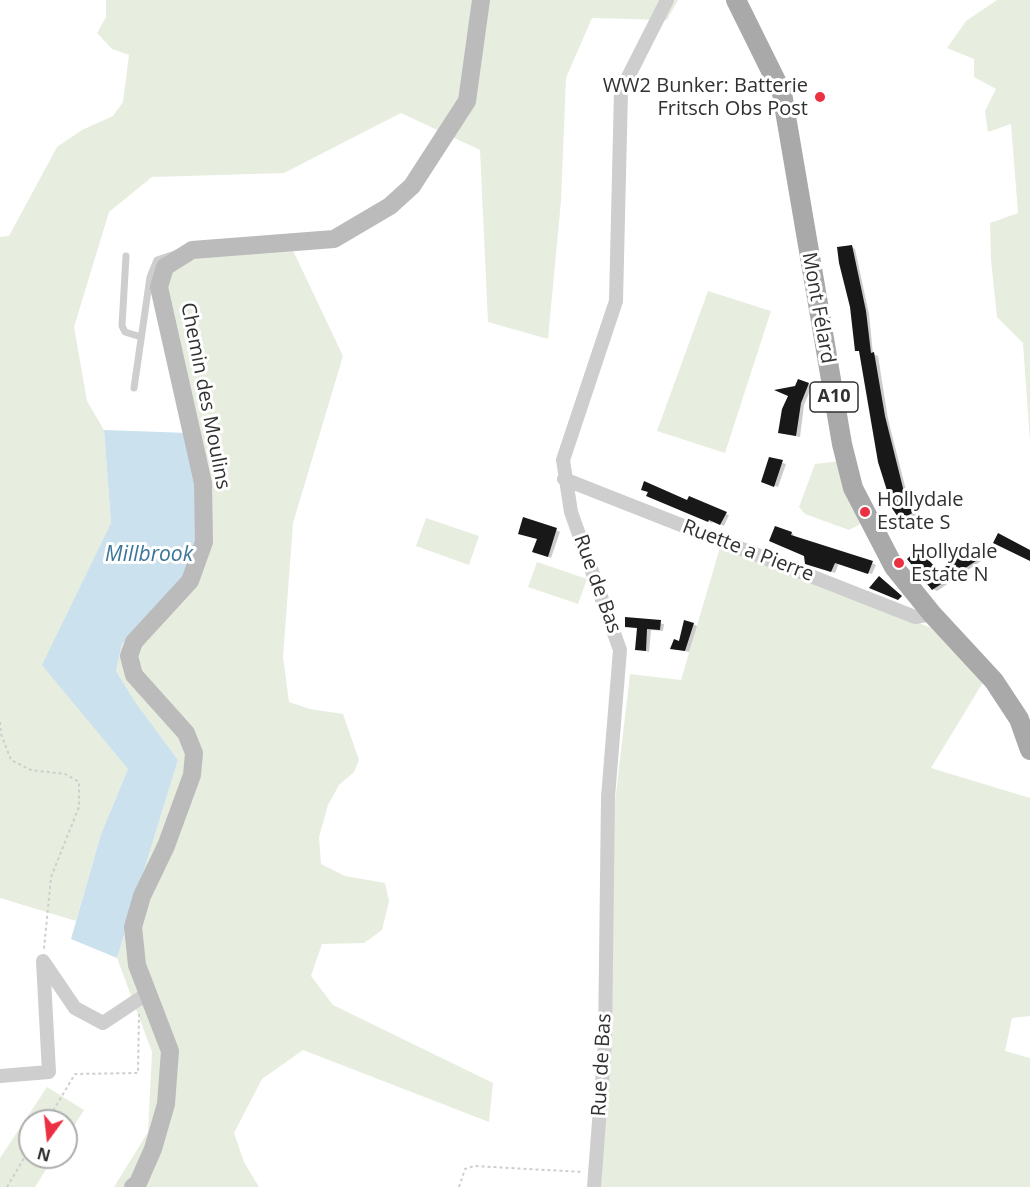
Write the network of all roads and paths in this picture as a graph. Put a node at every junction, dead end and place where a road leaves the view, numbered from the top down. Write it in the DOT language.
graph roads {
  1 [pos="482,0"];
  2 [pos="667,0"];
  3 [pos="736,0"];
  4 [pos="192,250"];
  5 [pos="126,256"];
  6 [pos="141,336"];
  7 [pos="134,388"];
  8 [pos="564,479"];
  9 [pos="932,614"];
  10 [pos="0,722"];
  11 [pos="1030,750"];
  12 [pos="43,961"];
  13 [pos="143,996"];
  14 [pos="0,1076"];
  15 [pos="53,1109"];
  16 [pos="18,1168"];
  17 [pos="595,1180"];
  18 [pos="7,1187"];
  19 [pos="133,1187"];
  20 [pos="459,1187"];
  1 -- 4 [label="street, Chemin des Moulins"];
  2 -- 8 [label="street, Rue de Bas"];
  3 -- 9 [label="main road, Mont Félard / A10"];
  4 -- 6 [label="lane"];
  4 -- 13 [label="street, Chemin des Moulins"];
  5 -- 6 [label="lane"];
  6 -- 7 [label="lane"];
  8 -- 9 [label="street, Ruette a Pierre"];
  8 -- 17 [label="street, Rue de Bas"];
  9 -- 11 [label="main road, Mont Félard / A10"];
  10 -- 12 [label="path"];
  12 -- 13 [label="street"];
  12 -- 14 [label="street"];
  13 -- 15 [label="path"];
  13 -- 19 [label="street, Chemin des Moulins"];
  16 -- 18 [label="path"];
  17 -- 20 [label="path"];
}
